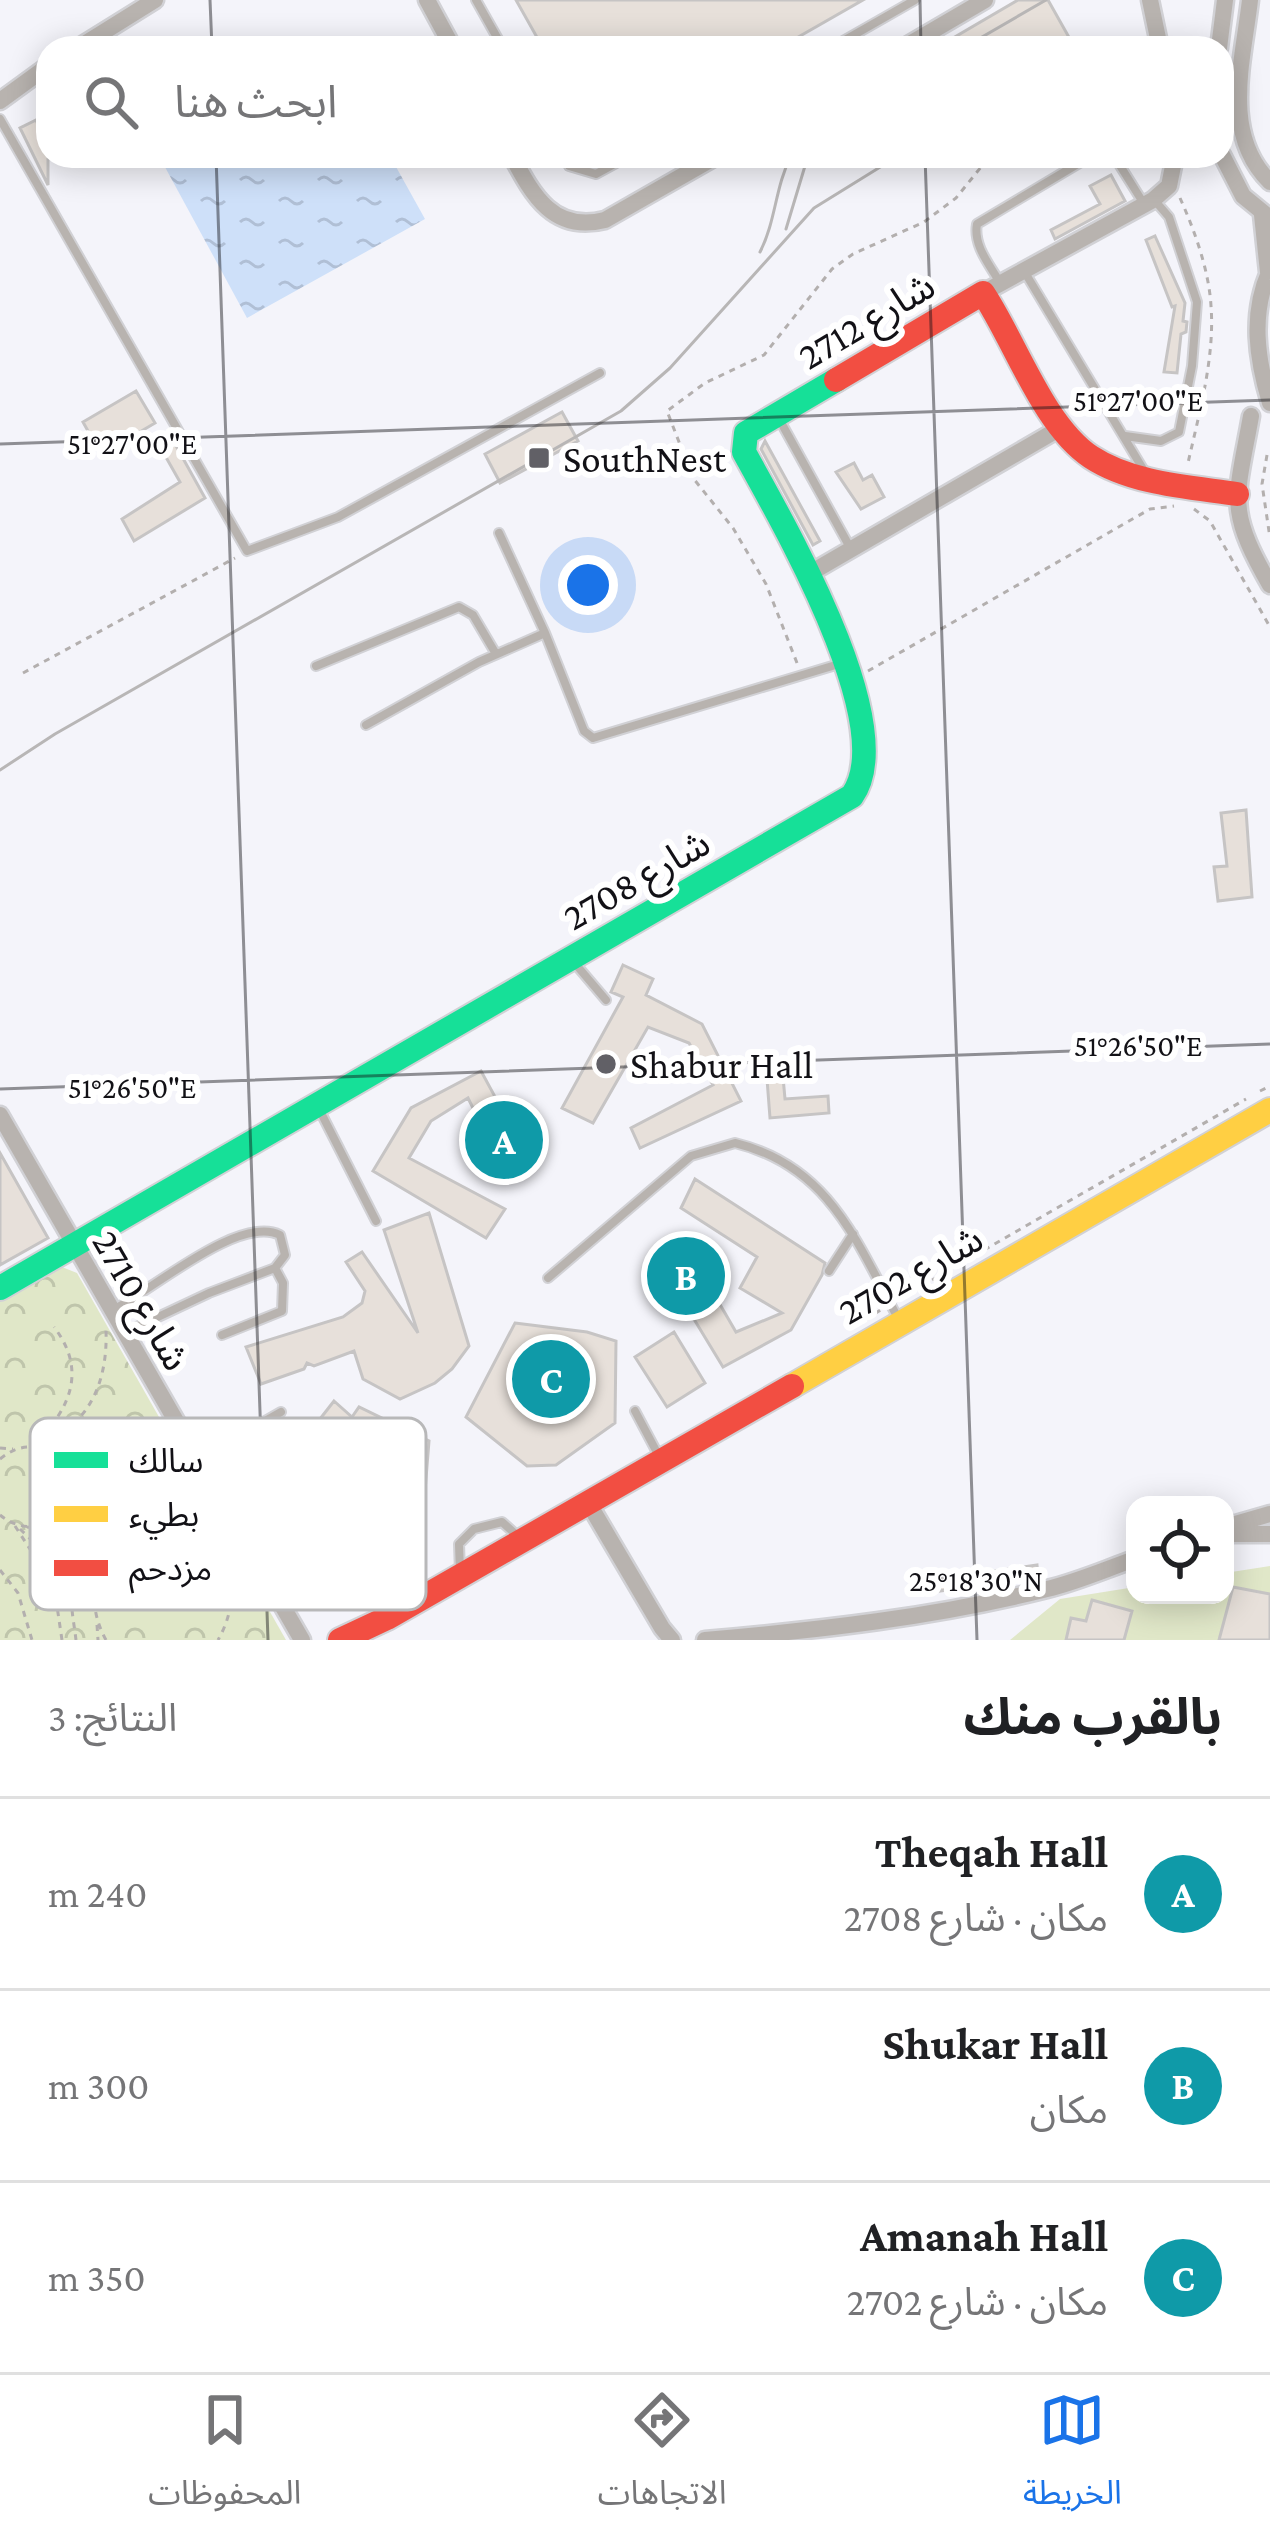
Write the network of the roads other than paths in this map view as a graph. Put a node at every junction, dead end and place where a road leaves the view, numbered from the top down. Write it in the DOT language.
graph roads {
  1 [pos="155,0"];
  2 [pos="427,0"];
  3 [pos="476,0"];
  4 [pos="915,0"];
  5 [pos="985,0"];
  6 [pos="1225,0"];
  7 [pos="1250,0"];
  8 [pos="1152,3"];
  9 [pos="96,36"];
  10 [pos="446,36"];
  11 [pos="496,36"];
  12 [pos="852,36"];
  13 [pos="924,36"];
  14 [pos="1158,36"];
  15 [pos="1220,36"];
  16 [pos="36,75"];
  17 [pos="0,101"];
  18 [pos="0,119"];
  19 [pos="518,168"];
  20 [pos="576,168"];
  21 [pos="607,168"];
  22 [pos="696,168"];
  23 [pos="1071,168"];
  24 [pos="1123,168"];
  25 [pos="1173,168"];
  26 [pos="1229,168"];
  27 [pos="1270,182"];
  28 [pos="1149,203"];
  29 [pos="1266,216"];
  30 [pos="1023,270"];
  31 [pos="1269,271"];
  32 [pos="991,288"];
  33 [pos="600,373"];
  34 [pos="1270,403"];
  35 [pos="777,415"];
  36 [pos="1251,416"];
  37 [pos="1062,427"];
  38 [pos="1125,436"];
  39 [pos="1147,476"];
  40 [pos="1237,494"];
  41 [pos="499,533"];
  42 [pos="853,552"];
  43 [pos="812,572"];
  44 [pos="1270,585"];
  45 [pos="545,633"];
  46 [pos="496,654"];
  47 [pos="846,662"];
  48 [pos="316,666"];
  49 [pos="366,725"];
  50 [pos="571,958"];
  51 [pos="606,1000"];
  52 [pos="317,1106"];
  53 [pos="1270,1111"];
  54 [pos="0,1115"];
  55 [pos="376,1220"];
  56 [pos="853,1234"];
  57 [pos="73,1247"];
  58 [pos="275,1268"];
  59 [pos="829,1270"];
  60 [pos="548,1278"];
  61 [pos="0,1288"];
  62 [pos="108,1308"];
  63 [pos="900,1322"];
  64 [pos="123,1334"];
  65 [pos="222,1335"];
  66 [pos="635,1411"];
  67 [pos="281,1412"];
  68 [pos="172,1418"];
  69 [pos="270,1418"];
  70 [pos="662,1461"];
  71 [pos="589,1504"];
  72 [pos="1270,1514"];
  73 [pos="1234,1527"];
  74 [pos="1234,1531"];
  75 [pos="1270,1534"];
  76 [pos="1126,1562"];
  77 [pos="426,1596"];
  78 [pos="284,1610"];
  79 [pos="382,1610"];
  80 [pos="401,1610"];
  81 [pos="387,1618"];
  82 [pos="302,1640"];
  83 [pos="340,1640"];
  84 [pos="672,1640"];
  85 [pos="706,1640"];
  1 -- 9 [label="street"];
  2 -- 10 [label="street"];
  3 -- 11 [label="lane"];
  4 -- 12 [label="lane"];
  5 -- 13 [label="street"];
  6 -- 15 [label="street"];
  7 -- 27 [label="street"];
  8 -- 14 [label="street"];
  16 -- 17 [label="street"];
  18 -- 33 [label="lane"];
  19 -- 22 [label="street"];
  20 -- 21 [label="lane"];
  23 -- 32 [label="lane"];
  24 -- 28 [label="lane"];
  25 -- 28 [label="street"];
  26 -- 29 [label="street"];
  28 -- 30 [label="street"];
  28 -- 38 [label="lane"];
  29 -- 31 [label="street"];
  30 -- 32 [label="street"];
  30 -- 38 [label="lane"];
  31 -- 34 [label="street"];
  32 -- 35 [label="street, شارع 2712"];
  32 -- 37 [label="street, شارع 2712"];
  35 -- 42 [label="lane"];
  35 -- 43 [label="street, شارع 2712"];
  36 -- 40 [label="street"];
  37 -- 39 [label="street, شارع 2712"];
  37 -- 42 [label="street"];
  38 -- 39 [label="lane"];
  39 -- 40 [label="street, شارع 2712"];
  40 -- 44 [label="street"];
  41 -- 45 [label="lane"];
  42 -- 43 [label="street"];
  43 -- 47 [label="street, شارع 2708"];
  45 -- 46 [label="lane"];
  45 -- 47 [label="lane"];
  46 -- 48 [label="lane"];
  46 -- 49 [label="lane"];
  47 -- 50 [label="street, شارع 2708"];
  50 -- 51 [label="lane"];
  50 -- 52 [label="street, شارع 2708"];
  52 -- 55 [label="lane"];
  52 -- 57 [label="street, شارع 2708"];
  53 -- 63 [label="street, شارع 2702"];
  54 -- 57 [label="street, شارع 2710"];
  56 -- 59 [label="lane"];
  56 -- 60 [label="lane"];
  56 -- 63 [label="lane"];
  57 -- 61 [label="street, شارع 2708"];
  57 -- 62 [label="street, شارع 2710"];
  58 -- 62 [label="lane"];
  58 -- 64 [label="lane"];
  58 -- 65 [label="lane"];
  62 -- 64 [label="street, شارع 2710"];
  63 -- 70 [label="street, شارع 2702"];
  64 -- 68 [label="street, شارع 2710"];
  66 -- 70 [label="lane"];
  67 -- 69 [label="lane"];
  70 -- 71 [label="street, شارع 2702"];
  71 -- 77 [label="street, شارع 2702"];
  71 -- 84 [label="street"];
  72 -- 73 [label="street"];
  74 -- 75 [label="street"];
  76 -- 85 [label="street"];
  78 -- 82 [label="street, شارع 2710"];
  79 -- 81 [label="lane"];
  80 -- 81 [label="street, شارع 2702"];
  81 -- 83 [label="street, شارع 2702"];
}
